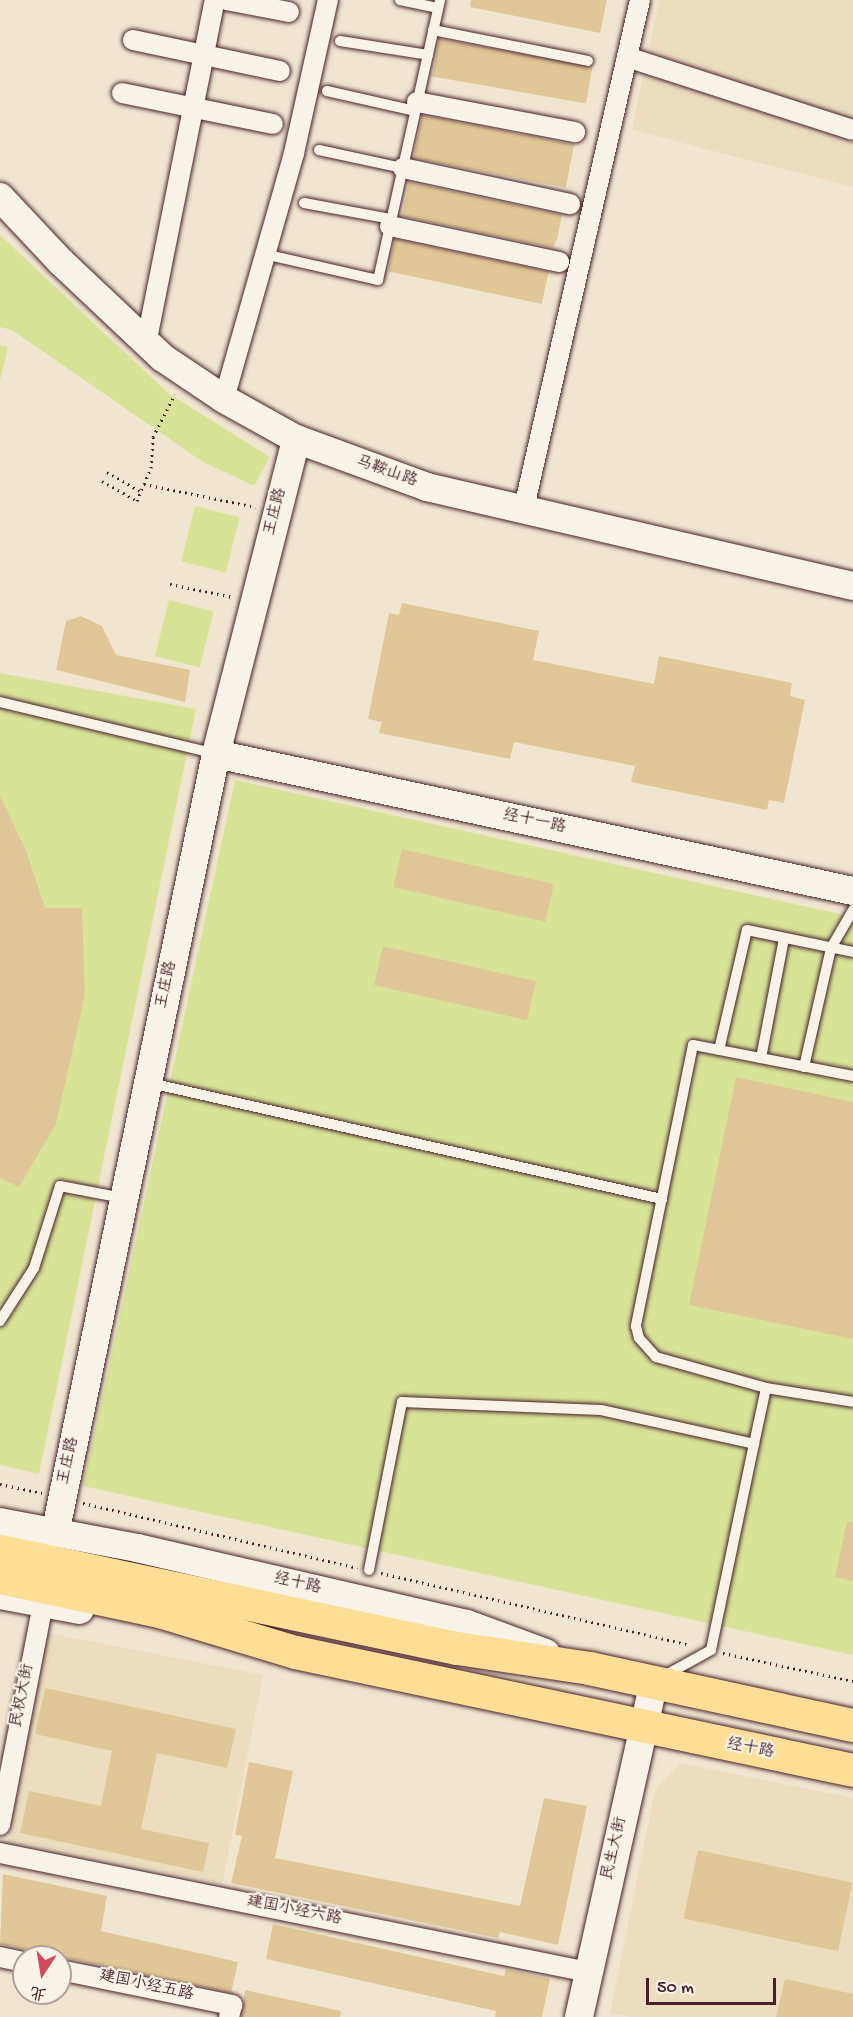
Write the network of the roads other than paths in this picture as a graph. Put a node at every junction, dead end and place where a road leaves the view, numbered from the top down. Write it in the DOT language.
graph roads {
  1 [pos="215,0"];
  2 [pos="226,0"];
  3 [pos="328,0"];
  4 [pos="400,0"];
  5 [pos="640,0"];
  6 [pos="439,4"];
  7 [pos="289,12"];
  8 [pos="433,30"];
  9 [pos="133,40"];
  10 [pos="340,41"];
  11 [pos="204,55"];
  12 [pos="428,55"];
  13 [pos="627,57"];
  14 [pos="588,61"];
  15 [pos="280,71"];
  16 [pos="327,91"];
  17 [pos="122,93"];
  18 [pos="416,107"];
  19 [pos="193,109"];
  20 [pos="273,124"];
  21 [pos="853,130"];
  22 [pos="575,132"];
  23 [pos="319,150"];
  24 [pos="403,168"];
  25 [pos="0,197"];
  26 [pos="304,203"];
  27 [pos="570,204"];
  28 [pos="391,223"];
  29 [pos="264,254"];
  30 [pos="559,262"];
  31 [pos="146,344"];
  32 [pos="224,399"];
  33 [pos="296,439"];
  34 [pos="523,512"];
  35 [pos="853,586"];
  36 [pos="0,702"];
  37 [pos="216,754"];
  38 [pos="853,891"];
  39 [pos="853,910"];
  40 [pos="784,938"];
  41 [pos="831,948"];
  42 [pos="853,952"];
  43 [pos="719,1050"];
  44 [pos="761,1058"];
  45 [pos="804,1066"];
  46 [pos="853,1076"];
  47 [pos="147,1083"];
  48 [pos="124,1198"];
  49 [pos="662,1199"];
  50 [pos="0,1321"];
  51 [pos="766,1388"];
  52 [pos="853,1402"];
  53 [pos="754,1444"];
  54 [pos="0,1522"];
  55 [pos="55,1534"];
  56 [pos="0,1551"];
  57 [pos="369,1570"];
  58 [pos="0,1576"];
  59 [pos="0,1595"];
  60 [pos="43,1603"];
  61 [pos="295,1652"];
  62 [pos="589,1668"];
  63 [pos="654,1682"];
  64 [pos="853,1725"];
  65 [pos="643,1728"];
  66 [pos="853,1770"];
  67 [pos="0,1825"];
  68 [pos="0,1853"];
  69 [pos="588,1972"];
  70 [pos="72,1973"];
  71 [pos="231,2011"];
  72 [pos="579,2017"];
  1 -- 11 [label="street"];
  2 -- 7 [label="street"];
  3 -- 29 [label="street"];
  4 -- 6 [label="lane"];
  5 -- 13 [label="street"];
  6 -- 8 [label="lane"];
  8 -- 12 [label="lane"];
  8 -- 14 [label="lane"];
  9 -- 11 [label="street"];
  10 -- 12 [label="lane"];
  11 -- 15 [label="street"];
  11 -- 19 [label="street"];
  12 -- 18 [label="lane"];
  13 -- 21 [label="street"];
  13 -- 34 [label="street"];
  16 -- 18 [label="lane"];
  17 -- 19 [label="street"];
  18 -- 22 [label="street"];
  18 -- 24 [label="lane"];
  19 -- 20 [label="street"];
  19 -- 31 [label="street"];
  23 -- 24 [label="lane"];
  24 -- 27 [label="street"];
  24 -- 28 [label="lane"];
  25 -- 31 [label="main road, 马鞍山路"];
  26 -- 28 [label="lane"];
  28 -- 29 [label="lane"];
  28 -- 30 [label="street"];
  29 -- 32 [label="street"];
  31 -- 32 [label="main road, 马鞍山路"];
  32 -- 33 [label="main road, 马鞍山路"];
  33 -- 34 [label="main road, 马鞍山路"];
  33 -- 37 [label="main road, 王庄路"];
  34 -- 35 [label="main road, 马鞍山路"];
  36 -- 37 [label="lane"];
  37 -- 38 [label="main road, 经十一路"];
  37 -- 47 [label="main road, 王庄路"];
  39 -- 41 [label="lane"];
  40 -- 41 [label="lane"];
  40 -- 43 [label="lane"];
  40 -- 44 [label="lane"];
  41 -- 42 [label="lane"];
  41 -- 45 [label="lane"];
  43 -- 44 [label="lane"];
  43 -- 49 [label="lane"];
  44 -- 45 [label="lane"];
  45 -- 46 [label="lane"];
  47 -- 48 [label="main road, 王庄路"];
  47 -- 49 [label="lane"];
  48 -- 50 [label="lane"];
  48 -- 55 [label="main road, 王庄路"];
  49 -- 51 [label="lane"];
  51 -- 52 [label="lane"];
  51 -- 53 [label="lane"];
  53 -- 57 [label="lane"];
  53 -- 63 [label="lane"];
  54 -- 55 [label="main road, 经十路"];
  55 -- 62 [label="main road, 经十路"];
  56 -- 62 [label="highway, 经十路"];
  58 -- 61 [label="highway, 经十路"];
  59 -- 60 [label="main road, 经十路"];
  60 -- 61 [label="main road, 经十路"];
  60 -- 67 [label="street, 民权大街"];
  61 -- 65 [label="highway, 经十路"];
  62 -- 63 [label="highway, 经十路"];
  63 -- 64 [label="highway, 经十路"];
  63 -- 65 [label="main road, 民生大街"];
  65 -- 66 [label="highway, 经十路"];
  65 -- 69 [label="main road, 民生大街"];
  68 -- 69 [label="street, 建国小经六路"];
  69 -- 72 [label="main road, 民生大街"];
  70 -- 71 [label="street, 建国小经五路"];
}
